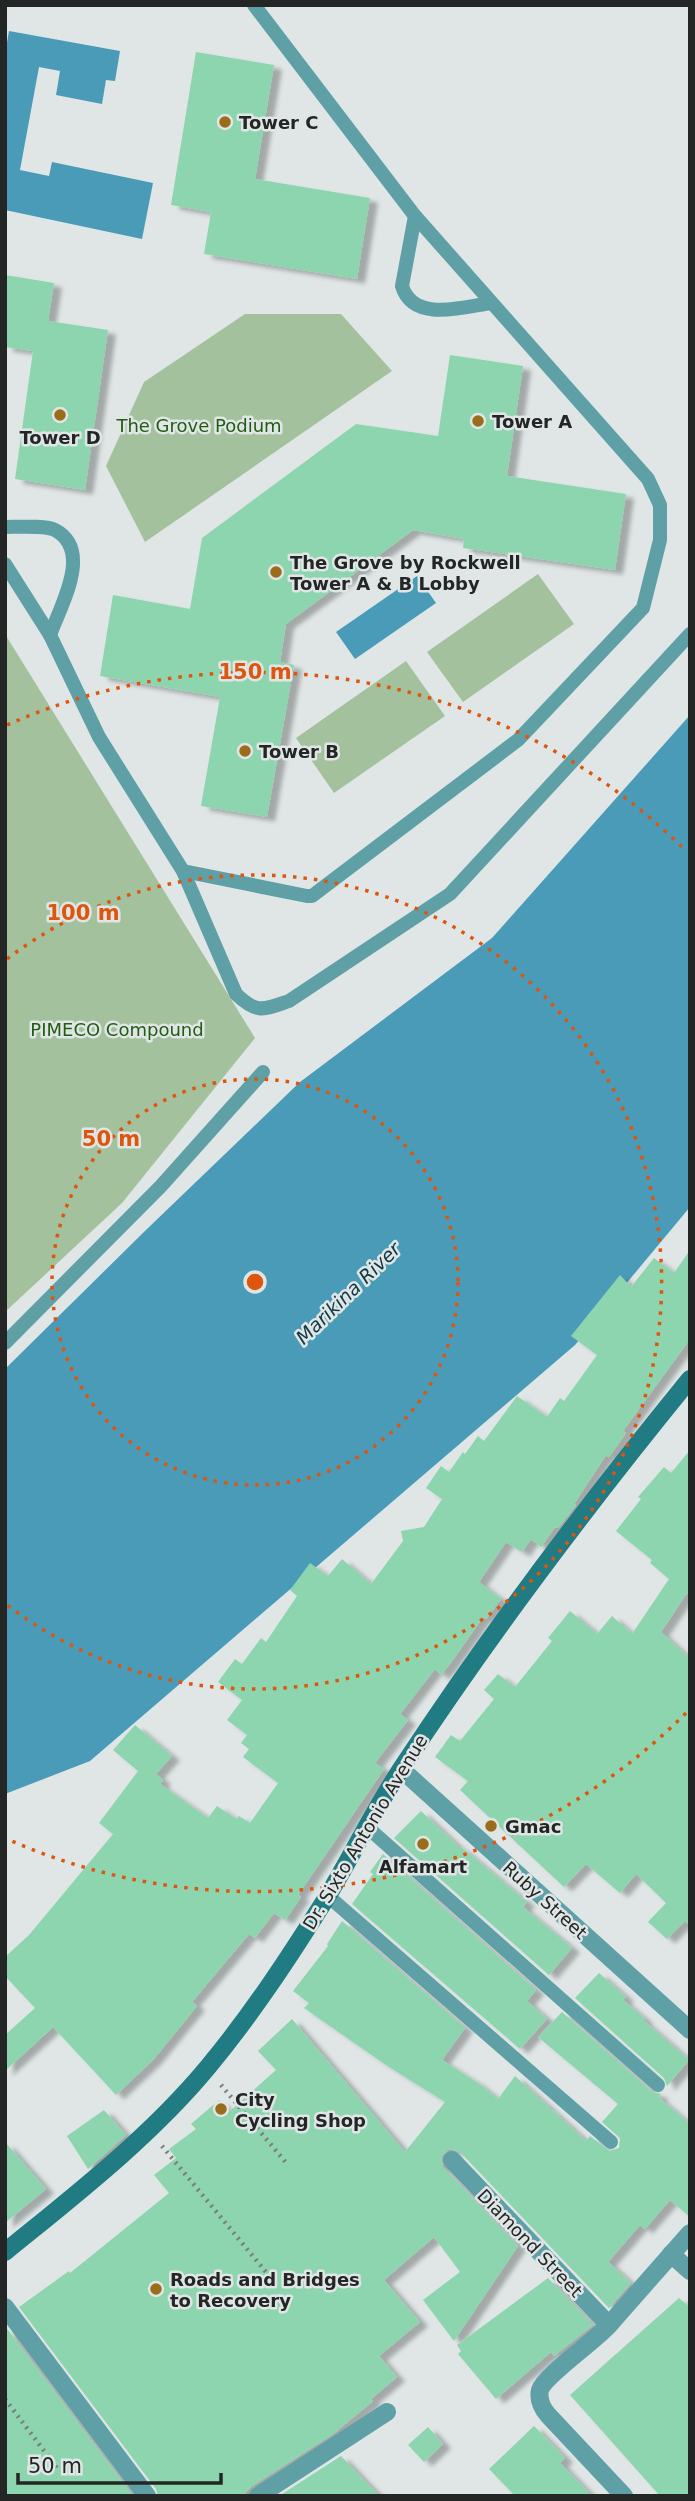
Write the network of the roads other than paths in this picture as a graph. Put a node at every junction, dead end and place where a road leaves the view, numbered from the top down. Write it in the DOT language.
graph roads {
  1 [pos="254,5"];
  2 [pos="415,216"];
  3 [pos="491,303"];
  4 [pos="5,527"];
  5 [pos="5,564"];
  6 [pos="50,635"];
  7 [pos="690,635"];
  8 [pos="183,871"];
  9 [pos="263,1072"];
  10 [pos="5,1343"];
  11 [pos="690,1379"];
  12 [pos="401,1769"];
  13 [pos="367,1827"];
  14 [pos="327,1896"];
  15 [pos="690,2031"];
  16 [pos="658,2085"];
  17 [pos="611,2142"];
  18 [pos="452,2160"];
  19 [pos="690,2233"];
  20 [pos="5,2252"];
  21 [pos="671,2254"];
  22 [pos="690,2271"];
  23 [pos="5,2307"];
  24 [pos="609,2325"];
  25 [pos="387,2412"];
  26 [pos="147,2496"];
  27 [pos="258,2496"];
  28 [pos="624,2496"];
  1 -- 2 [label="lane"];
  2 -- 3 [label="lane"];
  2 -- 3 [label="lane"];
  3 -- 8 [label="lane"];
  4 -- 6 [label="lane"];
  5 -- 6 [label="lane"];
  6 -- 8 [label="lane"];
  7 -- 8 [label="lane"];
  9 -- 10 [label="lane"];
  11 -- 12 [label="main road, Dr. Sixto Antonio Avenue"];
  12 -- 13 [label="main road, Dr. Sixto Antonio Avenue"];
  12 -- 15 [label="street, Ruby Street"];
  13 -- 14 [label="main road, Dr. Sixto Antonio Avenue"];
  13 -- 16 [label="lane"];
  14 -- 17 [label="lane"];
  14 -- 20 [label="main road, Dr. Sixto Antonio Avenue"];
  18 -- 24 [label="street, Diamond Street"];
  19 -- 21 [label="street"];
  21 -- 22 [label="street"];
  21 -- 24 [label="street"];
  23 -- 26 [label="street"];
  24 -- 28 [label="street"];
  25 -- 27 [label="street"];
}
